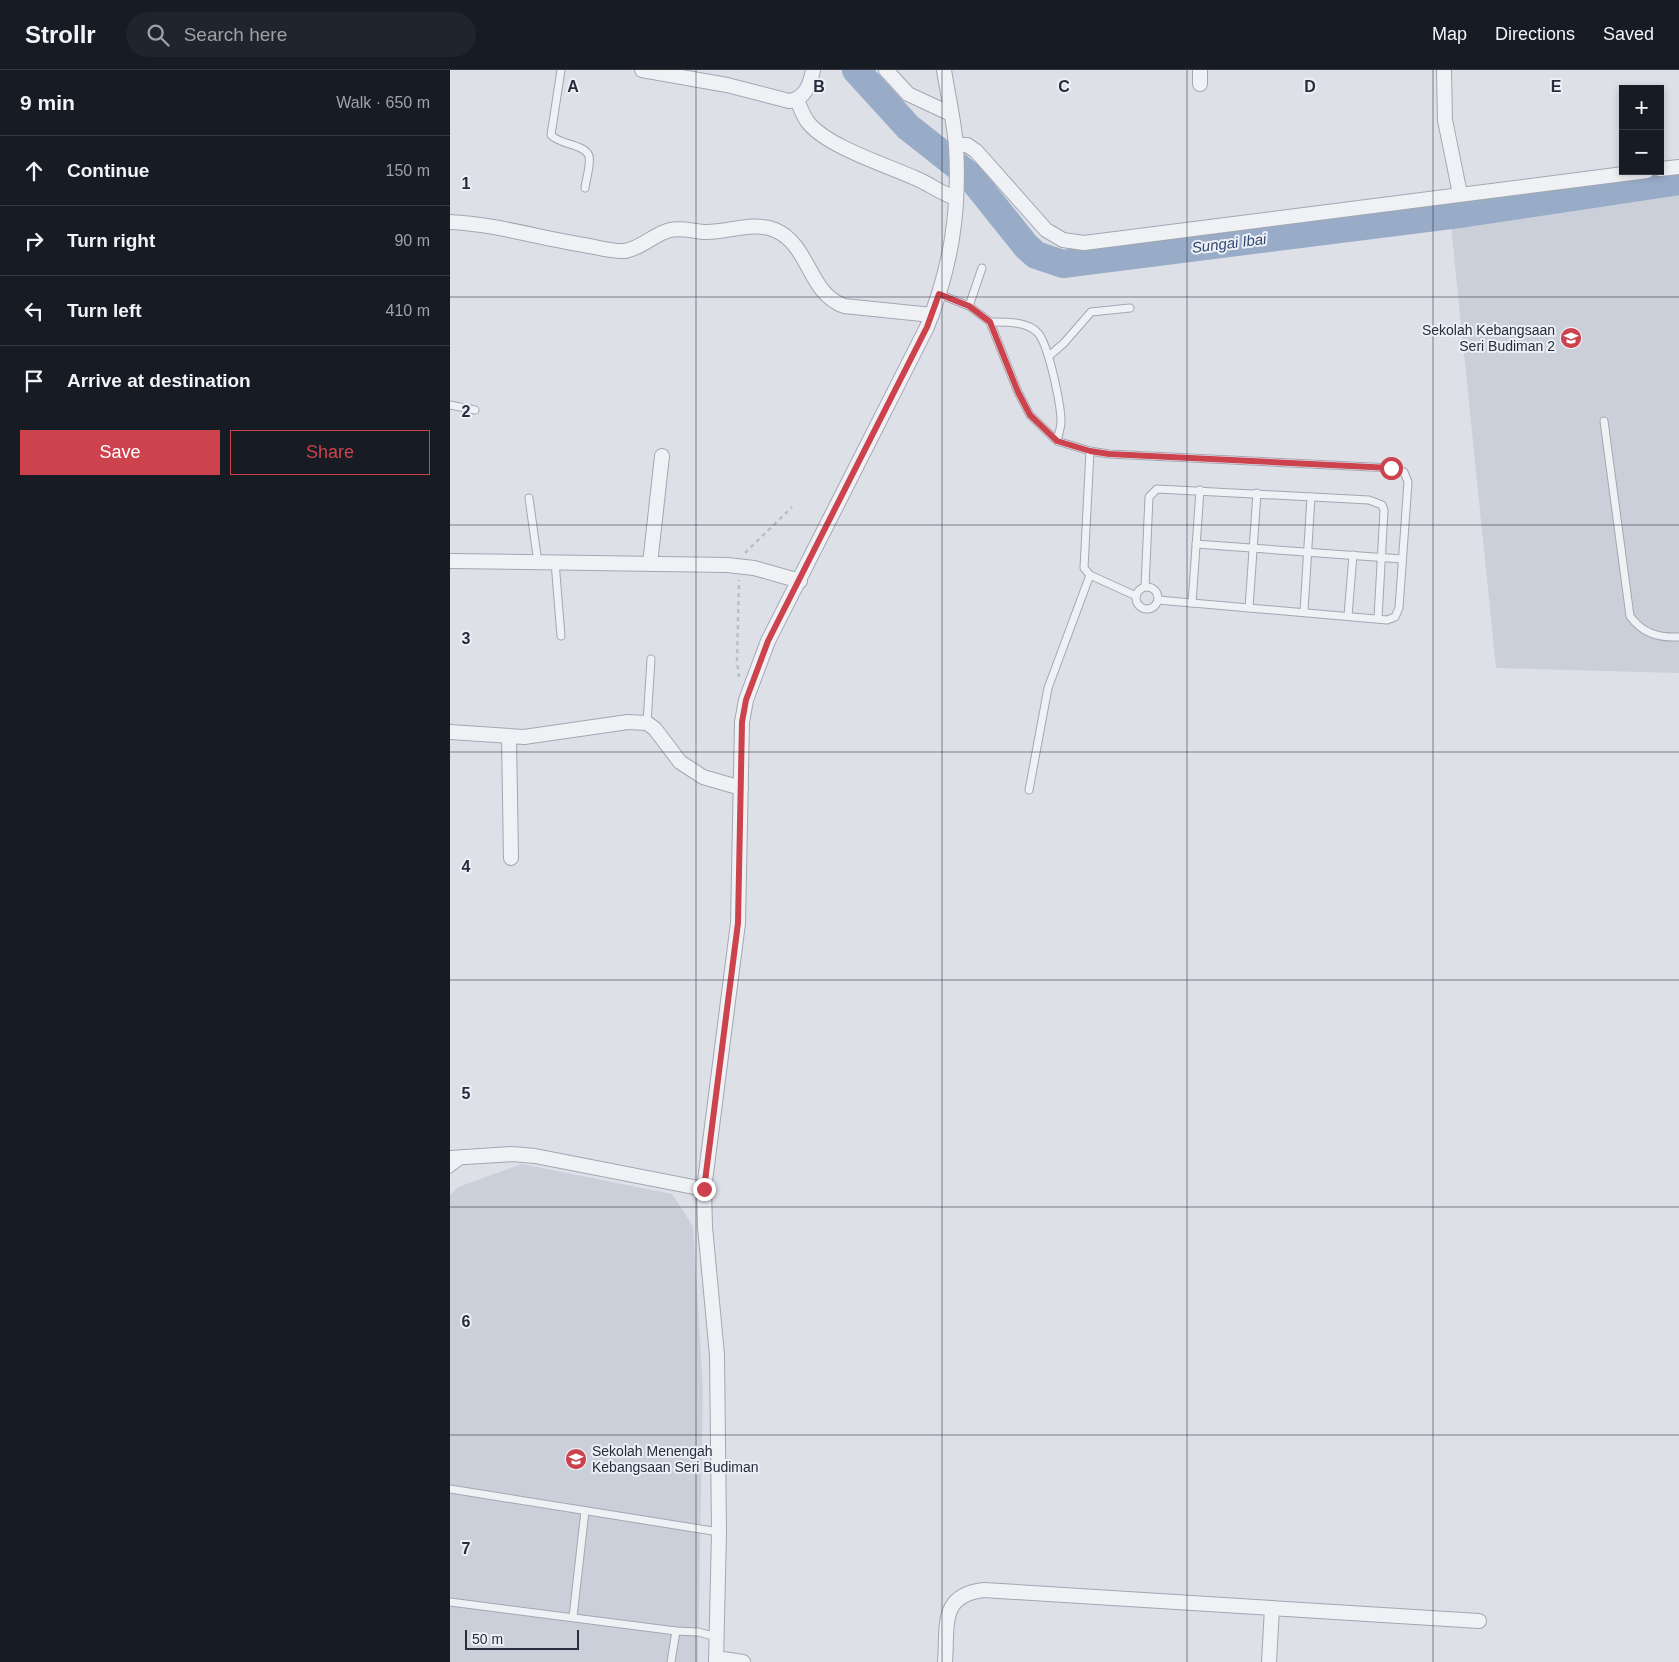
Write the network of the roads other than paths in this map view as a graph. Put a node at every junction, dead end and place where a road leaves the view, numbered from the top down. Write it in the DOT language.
graph roads {
  1 [pos="561,70"];
  2 [pos="642,70"];
  3 [pos="813,70"];
  4 [pos="886,70"];
  5 [pos="944,70"];
  6 [pos="1444,70"];
  7 [pos="797,100"];
  8 [pos="951,114"];
  9 [pos="956,145"];
  10 [pos="1679,167"];
  11 [pos="1664,169"];
  12 [pos="1619,174"];
  13 [pos="585,188"];
  14 [pos="1460,194"];
  15 [pos="956,198"];
  16 [pos="450,222"];
  17 [pos="982,268"];
  18 [pos="939,294"];
  19 [pos="969,306"];
  20 [pos="1130,308"];
  21 [pos="932,315"];
  22 [pos="990,322"];
  23 [pos="1049,356"];
  24 [pos="450,405"];
  25 [pos="475,410"];
  26 [pos="1604,421"];
  27 [pos="1057,441"];
  28 [pos="1090,451"];
  29 [pos="662,456"];
  30 [pos="1200,490"];
  31 [pos="1257,493"];
  32 [pos="1311,497"];
  33 [pos="529,498"];
  34 [pos="1196,544"];
  35 [pos="1253,548"];
  36 [pos="1308,552"];
  37 [pos="1353,555"];
  38 [pos="1382,557"];
  39 [pos="1402,559"];
  40 [pos="450,561"];
  41 [pos="555,562"];
  42 [pos="538,563"];
  43 [pos="650,564"];
  44 [pos="1090,575"];
  45 [pos="800,581"];
  46 [pos="1145,587"];
  47 [pos="1136,596"];
  48 [pos="1158,600"];
  49 [pos="1192,603"];
  50 [pos="1249,608"];
  51 [pos="1304,611"];
  52 [pos="1348,616"];
  53 [pos="1378,618"];
  54 [pos="560,636"];
  55 [pos="1679,637"];
  56 [pos="651,659"];
  57 [pos="647,723"];
  58 [pos="450,732"];
  59 [pos="509,737"];
  60 [pos="741,788"];
  61 [pos="1030,790"];
  62 [pos="512,858"];
  63 [pos="450,1158"];
  64 [pos="465,1158"];
  65 [pos="450,1169"];
  66 [pos="704,1189"];
  67 [pos="450,1489"];
  68 [pos="585,1511"];
  69 [pos="719,1532"];
  70 [pos="450,1602"];
  71 [pos="1272,1608"];
  72 [pos="573,1617"];
  73 [pos="1479,1621"];
  74 [pos="676,1631"];
  75 [pos="717,1637"];
  76 [pos="716,1660"];
  77 [pos="671,1662"];
  78 [pos="743,1662"];
  79 [pos="945,1662"];
  80 [pos="1269,1662"];
  1 -- 13 [label="lane"];
  2 -- 7 [label="street"];
  3 -- 7 [label="street"];
  4 -- 8 [label="street"];
  5 -- 8 [label="street"];
  6 -- 14 [label="street"];
  7 -- 15 [label="street"];
  8 -- 9 [label="street"];
  9 -- 14 [label="street"];
  9 -- 15 [label="street"];
  10 -- 11 [label="street"];
  12 -- 14 [label="street"];
  15 -- 18 [label="street"];
  16 -- 21 [label="street"];
  17 -- 19 [label="lane"];
  18 -- 19 [label="lane"];
  18 -- 21 [label="street"];
  19 -- 22 [label="lane"];
  20 -- 23 [label="lane"];
  21 -- 45 [label="street"];
  22 -- 23 [label="lane"];
  22 -- 27 [label="lane"];
  23 -- 27 [label="lane"];
  24 -- 25 [label="lane"];
  26 -- 55 [label="lane"];
  27 -- 28 [label="lane"];
  28 -- 39 [label="lane"];
  28 -- 44 [label="lane"];
  29 -- 43 [label="street"];
  30 -- 31 [label="lane"];
  30 -- 34 [label="lane"];
  30 -- 46 [label="lane"];
  31 -- 32 [label="lane"];
  31 -- 35 [label="lane"];
  32 -- 36 [label="lane"];
  32 -- 38 [label="lane"];
  33 -- 42 [label="lane"];
  34 -- 35 [label="lane"];
  34 -- 49 [label="lane"];
  35 -- 36 [label="lane"];
  35 -- 50 [label="lane"];
  36 -- 37 [label="lane"];
  36 -- 51 [label="lane"];
  37 -- 38 [label="lane"];
  37 -- 52 [label="lane"];
  38 -- 39 [label="lane"];
  38 -- 53 [label="lane"];
  39 -- 53 [label="lane"];
  40 -- 42 [label="street"];
  41 -- 42 [label="street"];
  41 -- 43 [label="street"];
  41 -- 54 [label="lane"];
  43 -- 45 [label="street"];
  44 -- 47 [label="lane"];
  44 -- 61 [label="lane"];
  45 -- 60 [label="street"];
  46 -- 47 [label="lane"];
  46 -- 48 [label="lane"];
  47 -- 48 [label="lane"];
  48 -- 49 [label="lane"];
  49 -- 50 [label="lane"];
  50 -- 51 [label="lane"];
  51 -- 52 [label="lane"];
  52 -- 53 [label="lane"];
  56 -- 57 [label="lane"];
  57 -- 59 [label="street"];
  57 -- 60 [label="street"];
  58 -- 59 [label="street"];
  59 -- 62 [label="street"];
  60 -- 66 [label="street"];
  63 -- 64 [label="street"];
  64 -- 65 [label="lane"];
  64 -- 66 [label="street"];
  66 -- 69 [label="street"];
  67 -- 68 [label="lane"];
  68 -- 69 [label="lane"];
  68 -- 72 [label="lane"];
  69 -- 75 [label="street"];
  70 -- 72 [label="lane"];
  71 -- 73 [label="street"];
  71 -- 79 [label="street"];
  71 -- 80 [label="street"];
  72 -- 74 [label="lane"];
  74 -- 75 [label="lane"];
  74 -- 77 [label="lane"];
  75 -- 76 [label="street"];
  76 -- 78 [label="street"];
}
